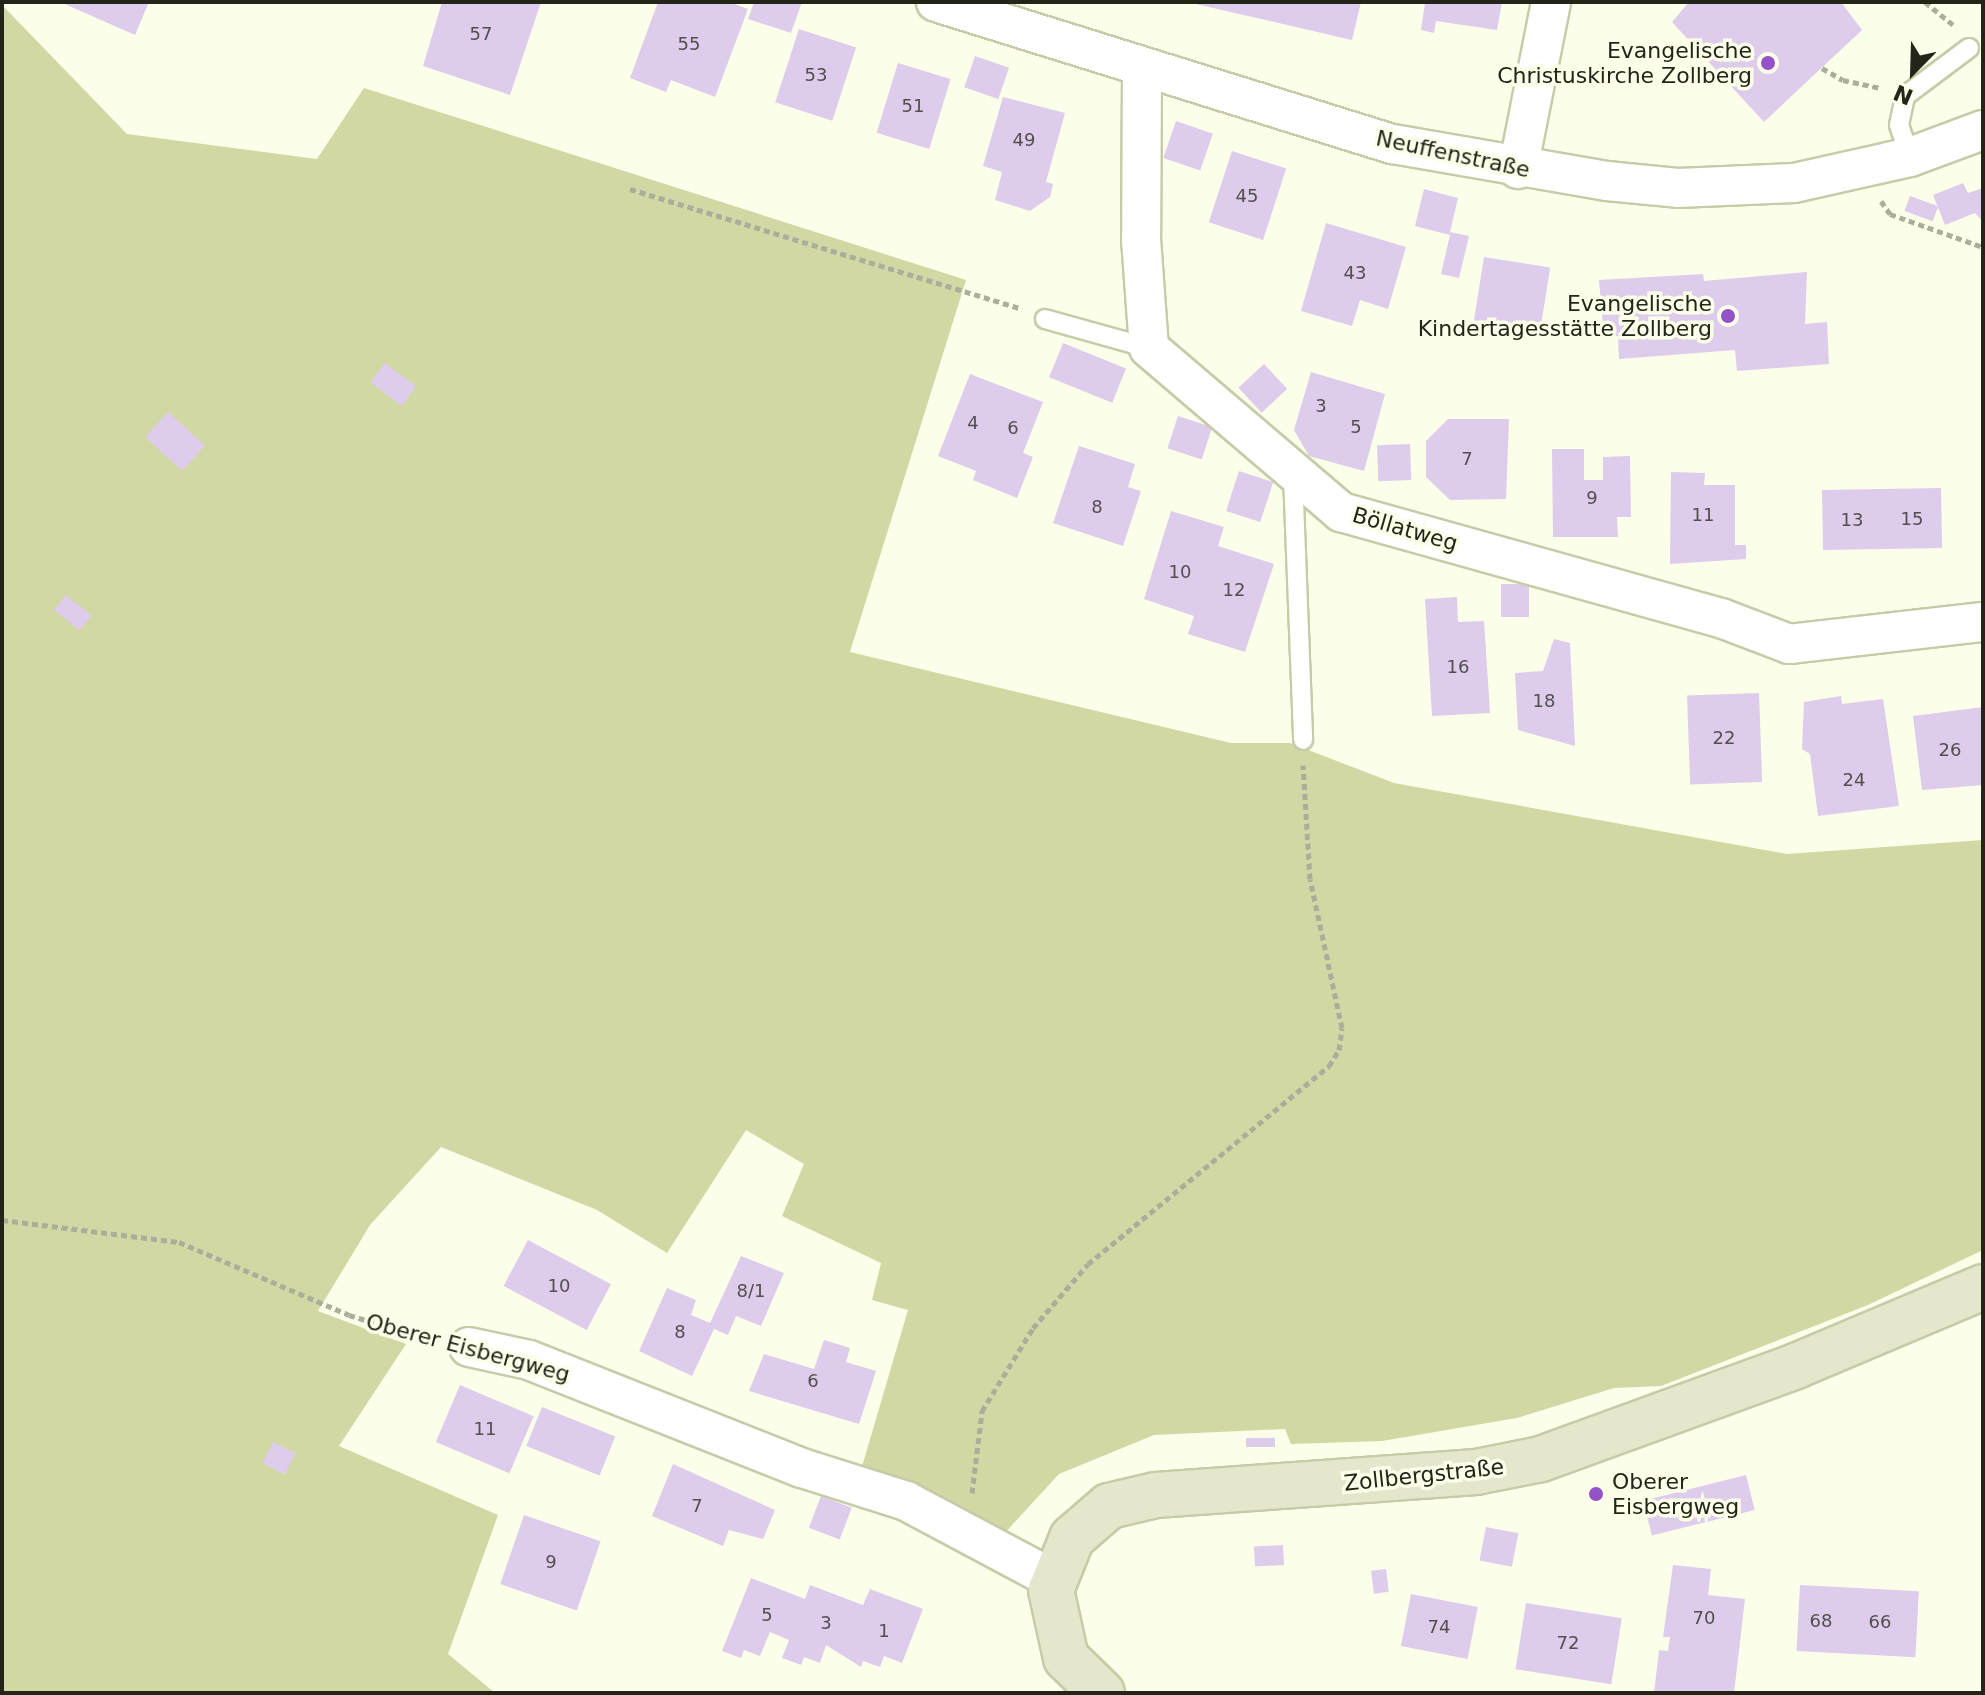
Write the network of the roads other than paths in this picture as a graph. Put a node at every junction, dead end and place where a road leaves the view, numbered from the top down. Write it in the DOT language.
graph roads {
  1 [pos="936,2"];
  2 [pos="1551,2"];
  3 [pos="1969,48"];
  4 [pos="1142,70"];
  5 [pos="1983,130"];
  6 [pos="1910,157"];
  7 [pos="1518,169"];
  8 [pos="1045,319"];
  9 [pos="1149,348"];
  10 [pos="1293,472"];
  11 [pos="1983,622"];
  12 [pos="1303,740"];
  13 [pos="1983,1287"];
  14 [pos="469,1347"];
  15 [pos="1053,1579"];
  16 [pos="1102,1693"];
  1 -- 4 [label="street, Neuffenstraße"];
  2 -- 7 [label="street"];
  3 -- 6 [label="lane"];
  4 -- 7 [label="street, Neuffenstraße"];
  4 -- 9 [label="street"];
  5 -- 6 [label="street, Neuffenstraße"];
  6 -- 7 [label="street, Neuffenstraße"];
  8 -- 9 [label="lane"];
  9 -- 10 [label="street, Böllatweg"];
  10 -- 11 [label="street, Böllatweg"];
  10 -- 12 [label="lane"];
  13 -- 15 [label="main road, Zollbergstraße"];
  14 -- 15 [label="street, Oberer Eisbergweg"];
  15 -- 16 [label="main road, Zollbergstraße"];
}
